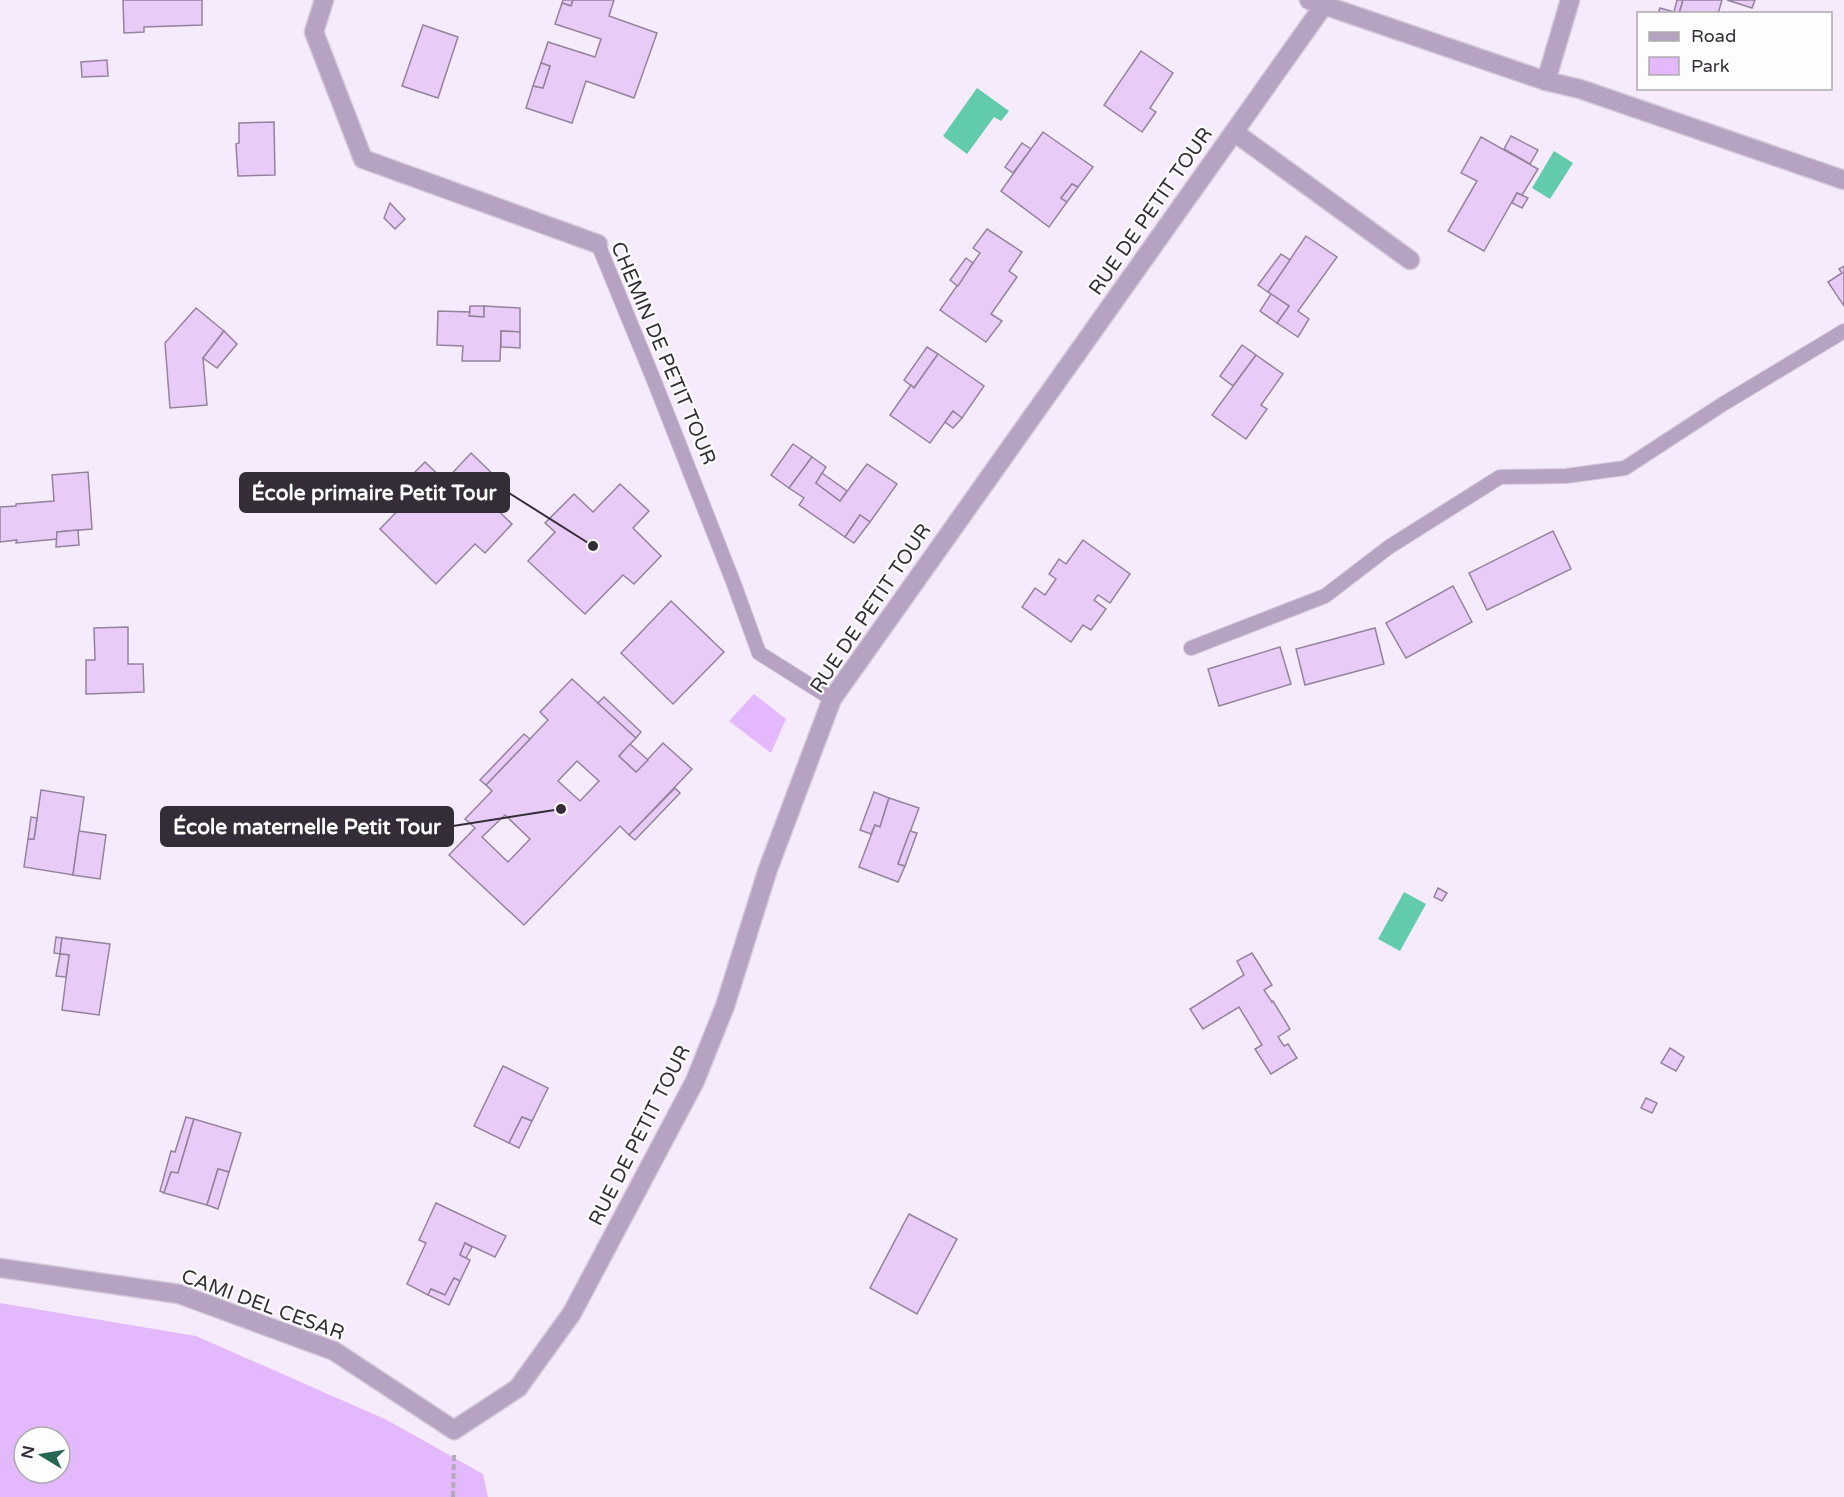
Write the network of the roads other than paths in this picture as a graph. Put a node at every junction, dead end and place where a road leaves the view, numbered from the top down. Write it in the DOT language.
graph roads {
  1 [pos="324,0"];
  2 [pos="1570,0"];
  3 [pos="1316,2"];
  4 [pos="1545,81"];
  5 [pos="1234,132"];
  6 [pos="1844,180"];
  7 [pos="598,244"];
  8 [pos="1410,260"];
  9 [pos="1844,331"];
  10 [pos="1191,648"];
  11 [pos="832,699"];
  12 [pos="0,1268"];
  13 [pos="454,1430"];
  1 -- 7 [label="street, CHEMIN DE PETIT TOUR"];
  2 -- 4 [label="street"];
  3 -- 4 [label="street"];
  3 -- 5 [label="street, RUE DE PETIT TOUR"];
  4 -- 6 [label="street"];
  5 -- 8 [label="street"];
  5 -- 11 [label="street, RUE DE PETIT TOUR"];
  7 -- 11 [label="lane, CHEMIN DE PETIT TOUR"];
  9 -- 10 [label="lane"];
  11 -- 13 [label="street, RUE DE PETIT TOUR"];
  12 -- 13 [label="street, CAMI DEL CESAR"];
}
